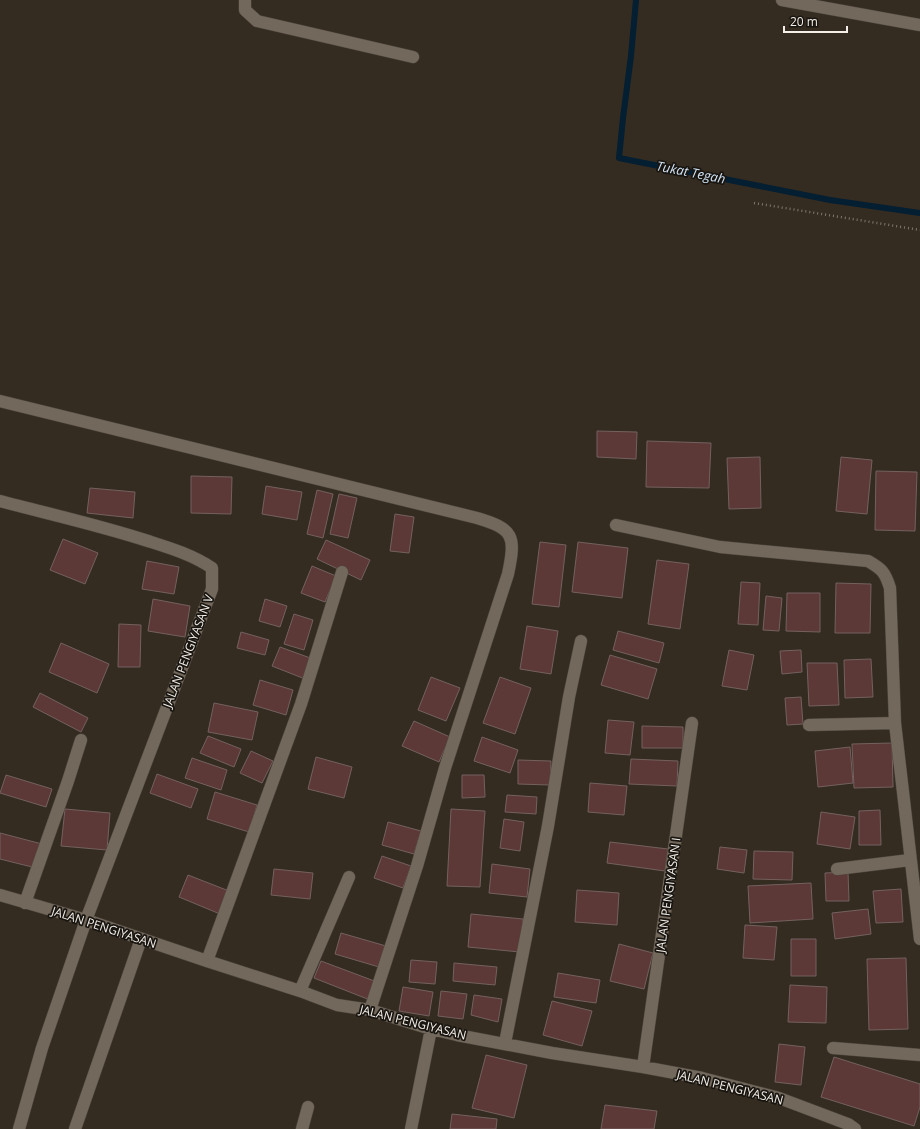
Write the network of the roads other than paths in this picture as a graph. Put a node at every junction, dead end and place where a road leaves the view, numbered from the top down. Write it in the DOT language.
graph roads {
  1 [pos="245,0"];
  2 [pos="782,0"];
  3 [pos="920,25"];
  4 [pos="413,57"];
  5 [pos="0,401"];
  6 [pos="0,501"];
  7 [pos="616,525"];
  8 [pos="342,572"];
  9 [pos="581,640"];
  10 [pos="692,723"];
  11 [pos="895,723"];
  12 [pos="809,725"];
  13 [pos="81,740"];
  14 [pos="910,860"];
  15 [pos="838,869"];
  16 [pos="349,877"];
  17 [pos="0,895"];
  18 [pos="25,903"];
  19 [pos="86,920"];
  20 [pos="141,939"];
  21 [pos="920,939"];
  22 [pos="207,961"];
  23 [pos="300,991"];
  24 [pos="370,1010"];
  25 [pos="431,1029"];
  26 [pos="505,1043"];
  27 [pos="833,1048"];
  28 [pos="920,1055"];
  29 [pos="643,1067"];
  30 [pos="308,1107"];
  31 [pos="19,1129"];
  32 [pos="75,1129"];
  33 [pos="302,1129"];
  34 [pos="411,1129"];
  35 [pos="855,1129"];
  1 -- 4 [label="street"];
  2 -- 3 [label="street"];
  5 -- 24 [label="street"];
  6 -- 19 [label="street, JALAN PENGIYASAN V"];
  7 -- 11 [label="street"];
  8 -- 22 [label="street"];
  9 -- 26 [label="street"];
  10 -- 29 [label="street, JALAN PENGIYASAN I"];
  11 -- 12 [label="street"];
  11 -- 14 [label="street"];
  13 -- 18 [label="street"];
  14 -- 15 [label="street"];
  14 -- 21 [label="street"];
  16 -- 23 [label="street"];
  17 -- 18 [label="street, JALAN PENGIYASAN"];
  18 -- 19 [label="street, JALAN PENGIYASAN"];
  19 -- 20 [label="street, JALAN PENGIYASAN"];
  19 -- 31 [label="street"];
  20 -- 22 [label="street, JALAN PENGIYASAN"];
  20 -- 32 [label="street"];
  22 -- 23 [label="street, JALAN PENGIYASAN"];
  23 -- 24 [label="street, JALAN PENGIYASAN"];
  24 -- 25 [label="street, JALAN PENGIYASAN"];
  25 -- 26 [label="street, JALAN PENGIYASAN"];
  25 -- 34 [label="street"];
  26 -- 29 [label="street, JALAN PENGIYASAN"];
  27 -- 28 [label="street"];
  29 -- 35 [label="street, JALAN PENGIYASAN"];
  30 -- 33 [label="street"];
}
